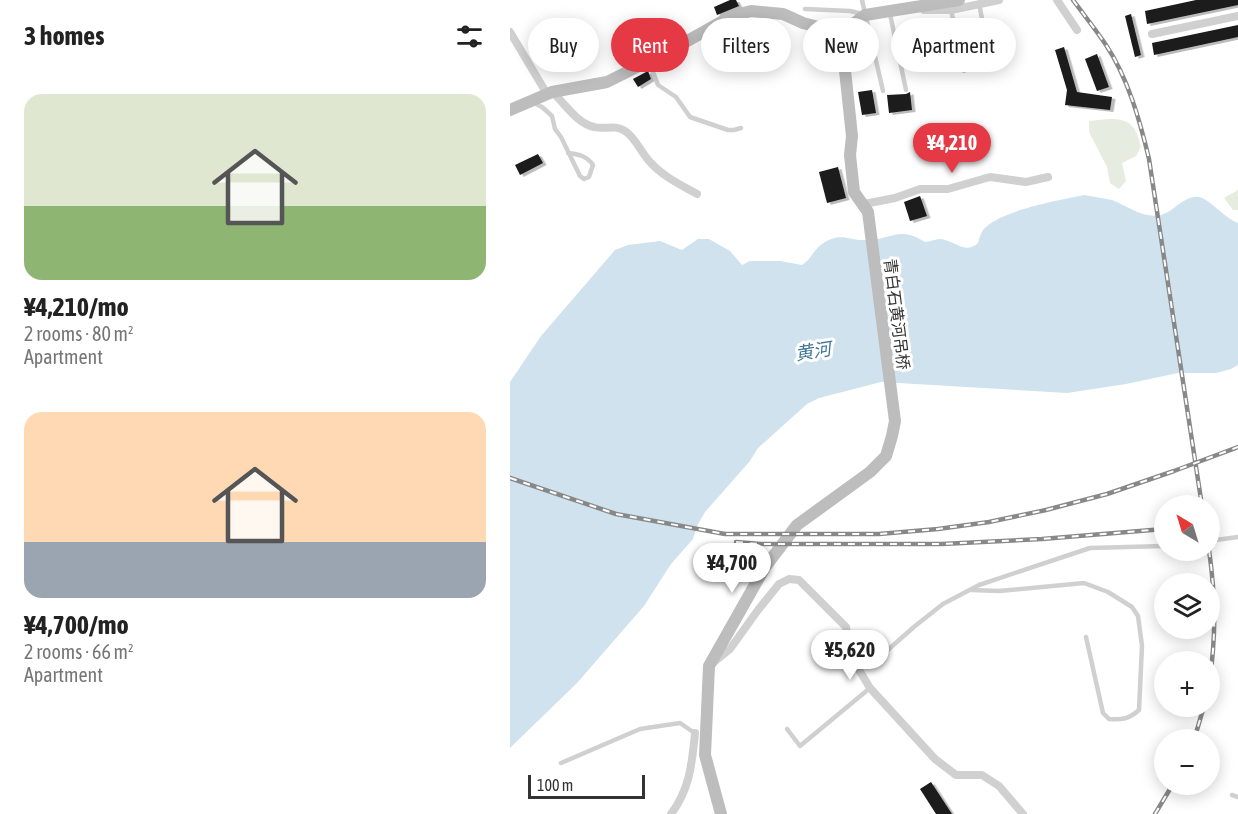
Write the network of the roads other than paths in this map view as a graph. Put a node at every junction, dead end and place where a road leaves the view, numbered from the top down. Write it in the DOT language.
graph roads {
  1 [pos="862,0"];
  2 [pos="999,0"];
  3 [pos="1057,0"];
  4 [pos="979,3"];
  5 [pos="955,5"];
  6 [pos="805,9"];
  7 [pos="889,11"];
  8 [pos="865,15"];
  9 [pos="1238,16"];
  10 [pos="861,18"];
  11 [pos="982,18"];
  12 [pos="803,23"];
  13 [pos="1077,30"];
  14 [pos="510,32"];
  15 [pos="1152,34"];
  16 [pos="689,39"];
  17 [pos="627,72"];
  18 [pos="653,72"];
  19 [pos="845,72"];
  20 [pos="906,90"];
  21 [pos="883,91"];
  22 [pos="549,93"];
  23 [pos="531,102"];
  24 [pos="510,110"];
  25 [pos="741,128"];
  26 [pos="568,153"];
  27 [pos="1048,177"];
  28 [pos="697,194"];
  29 [pos="866,208"];
  30 [pos="1238,537"];
  31 [pos="1220,539"];
  32 [pos="1154,546"];
  33 [pos="971,590"];
  34 [pos="1086,636"];
  35 [pos="710,666"];
  36 [pos="858,669"];
  37 [pos="870,688"];
  38 [pos="787,729"];
  39 [pos="695,733"];
  40 [pos="706,740"];
  41 [pos="561,763"];
  42 [pos="1232,795"];
  43 [pos="1238,797"];
  44 [pos="671,814"];
  45 [pos="721,814"];
  46 [pos="1023,814"];
  1 -- 8 [label="lane"];
  2 -- 4 [label="street"];
  3 -- 13 [label="street"];
  4 -- 5 [label="street"];
  4 -- 11 [label="lane"];
  5 -- 7 [label="street"];
  6 -- 8 [label="lane"];
  7 -- 8 [label="street"];
  7 -- 20 [label="lane"];
  8 -- 10 [label="street"];
  8 -- 21 [label="lane"];
  9 -- 15 [label="street"];
  12 -- 16 [label="street"];
  14 -- 22 [label="street"];
  17 -- 22 [label="street"];
  18 -- 25 [label="lane"];
  19 -- 29 [label="street, 青白石黄河吊桥"];
  22 -- 23 [label="street"];
  22 -- 28 [label="street"];
  23 -- 24 [label="street"];
  23 -- 26 [label="lane"];
  26 -- 26 [label="lane"];
  27 -- 29 [label="street"];
  29 -- 35 [label="street, 青白石黄河吊桥"];
  30 -- 31 [label="lane"];
  32 -- 33 [label="lane"];
  33 -- 34 [label="lane"];
  33 -- 36 [label="lane"];
  35 -- 36 [label="street"];
  35 -- 40 [label="street"];
  36 -- 37 [label="street"];
  37 -- 38 [label="lane"];
  37 -- 46 [label="street"];
  39 -- 40 [label="lane"];
  39 -- 41 [label="lane"];
  39 -- 44 [label="street"];
  40 -- 45 [label="street"];
  42 -- 43 [label="lane"];
}
